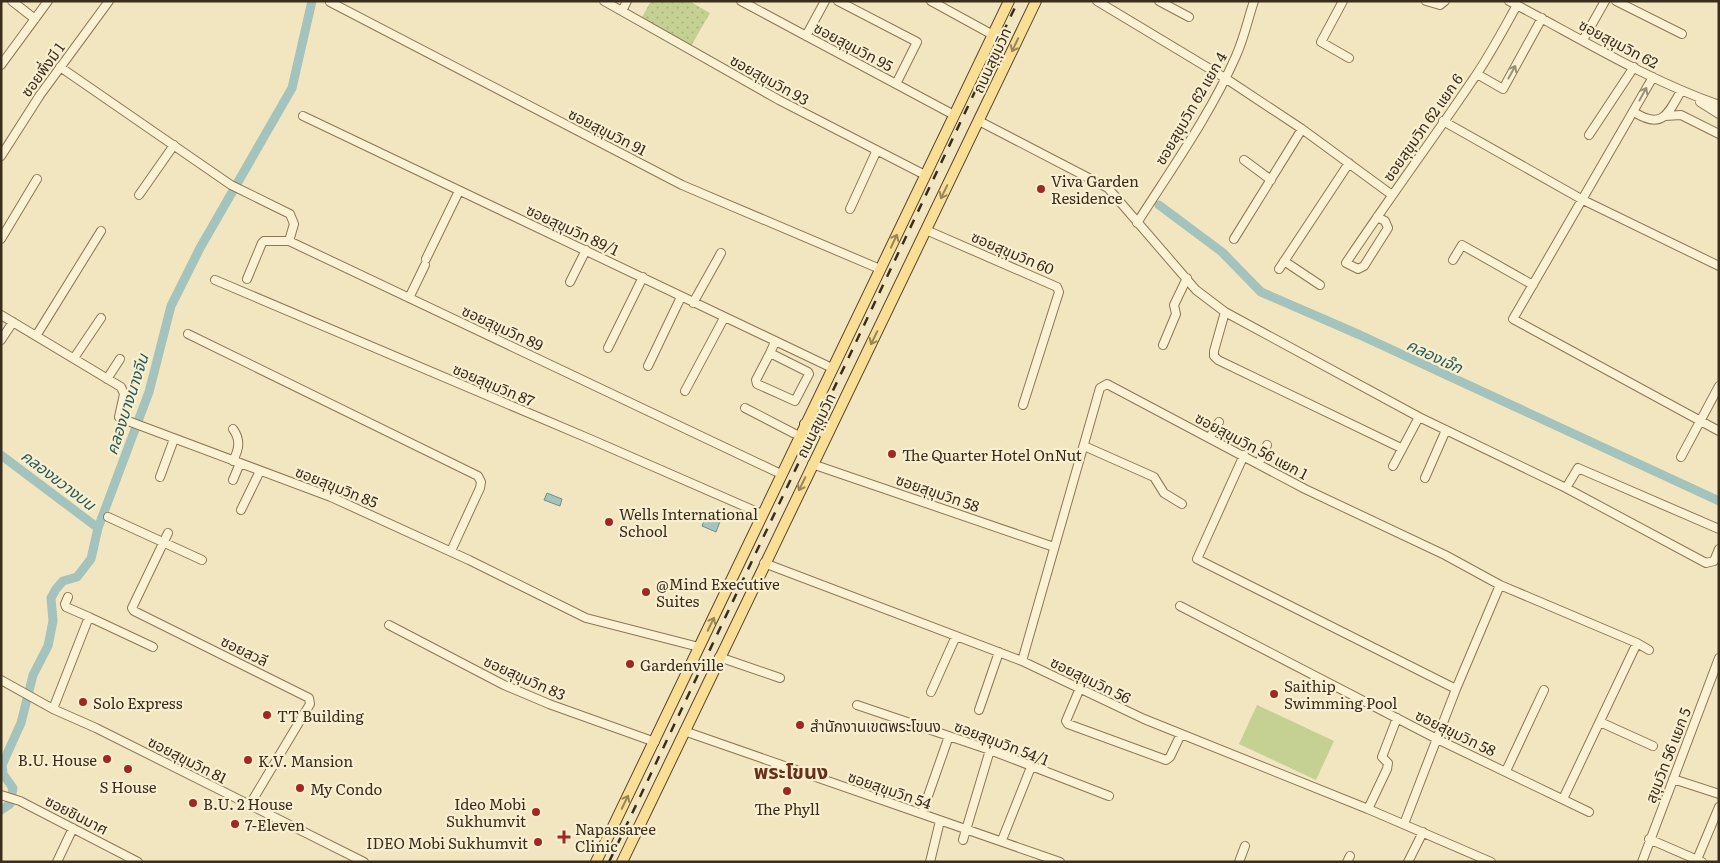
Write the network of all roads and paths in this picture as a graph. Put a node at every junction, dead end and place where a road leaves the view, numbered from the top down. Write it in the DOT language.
graph roads {
  1 [pos="12,1"];
  2 [pos="48,1"];
  3 [pos="109,1"];
  4 [pos="604,1"];
  5 [pos="627,1"];
  6 [pos="741,1"];
  7 [pos="825,1"];
  8 [pos="838,1"];
  9 [pos="931,1"];
  10 [pos="1009,1"];
  11 [pos="1036,1"];
  12 [pos="1097,1"];
  13 [pos="1158,1"];
  14 [pos="1254,1"];
  15 [pos="1343,1"];
  16 [pos="1426,1"];
  17 [pos="1445,1"];
  18 [pos="1509,1"];
  19 [pos="1605,1"];
  20 [pos="1616,1"];
  21 [pos="330,2"];
  22 [pos="1518,6"];
  23 [pos="622,11"];
  24 [pos="1189,17"];
  25 [pos="1542,18"];
  26 [pos="35,19"];
  27 [pos="1682,34"];
  28 [pos="993,35"];
  29 [pos="806,36"];
  30 [pos="1583,40"];
  31 [pos="1348,58"];
  32 [pos="1,65"];
  33 [pos="60,67"];
  34 [pos="1634,67"];
  35 [pos="1476,74"];
  36 [pos="1653,77"];
  37 [pos="1225,78"];
  38 [pos="896,84"];
  39 [pos="1681,91"];
  40 [pos="1690,95"];
  41 [pos="1719,105"];
  42 [pos="1634,112"];
  43 [pos="1719,114"];
  44 [pos="954,115"];
  45 [pos="303,116"];
  46 [pos="1665,116"];
  47 [pos="979,121"];
  48 [pos="1443,121"];
  49 [pos="1302,129"];
  50 [pos="1719,134"];
  51 [pos="1589,135"];
  52 [pos="174,145"];
  53 [pos="876,152"];
  54 [pos="1,156"];
  55 [pos="1244,160"];
  56 [pos="1349,163"];
  57 [pos="925,175"];
  58 [pos="37,179"];
  59 [pos="1271,180"];
  60 [pos="459,191"];
  61 [pos="139,195"];
  62 [pos="1392,195"];
  63 [pos="1584,200"];
  64 [pos="850,209"];
  65 [pos="1377,217"];
  66 [pos="1137,223"];
  67 [pos="926,230"];
  68 [pos="101,231"];
  69 [pos="1,239"];
  70 [pos="1234,239"];
  71 [pos="289,242"];
  72 [pos="586,250"];
  73 [pos="721,253"];
  74 [pos="1453,260"];
  75 [pos="1284,261"];
  76 [pos="1719,266"];
  77 [pos="880,269"];
  78 [pos="1278,269"];
  79 [pos="643,277"];
  80 [pos="1187,278"];
  81 [pos="247,279"];
  82 [pos="215,280"];
  83 [pos="570,282"];
  84 [pos="1320,285"];
  85 [pos="1533,285"];
  86 [pos="681,297"];
  87 [pos="409,298"];
  88 [pos="693,303"];
  89 [pos="1225,312"];
  90 [pos="1,315"];
  91 [pos="101,318"];
  92 [pos="724,318"];
  93 [pos="13,322"];
  94 [pos="188,334"];
  95 [pos="36,336"];
  96 [pos="1,340"];
  97 [pos="775,342"];
  98 [pos="1163,345"];
  99 [pos="608,348"];
  100 [pos="770,353"];
  101 [pos="74,358"];
  102 [pos="120,359"];
  103 [pos="648,366"];
  104 [pos="832,368"];
  105 [pos="107,379"];
  106 [pos="1719,386"];
  107 [pos="685,391"];
  108 [pos="1023,406"];
  109 [pos="744,408"];
  110 [pos="1419,417"];
  111 [pos="1219,422"];
  112 [pos="1699,422"];
  113 [pos="805,424"];
  114 [pos="233,429"];
  115 [pos="1446,430"];
  116 [pos="1719,431"];
  117 [pos="827,434"];
  118 [pos="799,436"];
  119 [pos="1210,437"];
  120 [pos="174,439"];
  121 [pos="1267,445"];
  122 [pos="1084,446"];
  123 [pos="1401,448"];
  124 [pos="1244,455"];
  125 [pos="1681,457"];
  126 [pos="236,462"];
  127 [pos="1259,463"];
  128 [pos="812,464"];
  129 [pos="1393,466"];
  130 [pos="260,471"];
  131 [pos="781,474"];
  132 [pos="160,478"];
  133 [pos="1425,478"];
  134 [pos="232,480"];
  135 [pos="1566,488"];
  136 [pos="1182,504"];
  137 [pos="241,510"];
  138 [pos="762,514"];
  139 [pos="108,517"];
  140 [pos="1719,530"];
  141 [pos="168,533"];
  142 [pos="163,543"];
  143 [pos="1054,547"];
  144 [pos="1719,549"];
  145 [pos="451,551"];
  146 [pos="202,560"];
  147 [pos="764,563"];
  148 [pos="1500,585"];
  149 [pos="68,597"];
  150 [pos="1180,606"];
  151 [pos="88,617"];
  152 [pos="389,625"];
  153 [pos="956,636"];
  154 [pos="1637,643"];
  155 [pos="153,647"];
  156 [pos="699,647"];
  157 [pos="1650,650"];
  158 [pos="999,652"];
  159 [pos="719,657"];
  160 [pos="1719,658"];
  161 [pos="1022,660"];
  162 [pos="780,678"];
  163 [pos="1,680"];
  164 [pos="1080,688"];
  165 [pos="1456,689"];
  166 [pos="1544,690"];
  167 [pos="931,692"];
  168 [pos="857,705"];
  169 [pos="53,709"];
  170 [pos="979,710"];
  171 [pos="1397,718"];
  172 [pos="1600,722"];
  173 [pos="684,731"];
  174 [pos="1181,734"];
  175 [pos="949,736"];
  176 [pos="1437,739"];
  177 [pos="655,742"];
  178 [pos="1652,746"];
  179 [pos="990,750"];
  180 [pos="1031,767"];
  181 [pos="1506,772"];
  182 [pos="1673,779"];
  183 [pos="1719,794"];
  184 [pos="5,796"];
  185 [pos="1109,796"];
  186 [pos="1563,799"];
  187 [pos="249,806"];
  188 [pos="1719,807"];
  189 [pos="1368,809"];
  190 [pos="1589,812"];
  191 [pos="922,814"];
  192 [pos="940,821"];
  193 [pos="1404,824"];
  194 [pos="73,828"];
  195 [pos="965,828"];
  196 [pos="1423,832"];
  197 [pos="1649,839"];
  198 [pos="962,840"];
  199 [pos="1002,840"];
  200 [pos="1245,846"];
  201 [pos="1047,860"];
  202 [pos="1698,861"];
  203 [pos="56,862"];
  204 [pos="138,862"];
  205 [pos="364,862"];
  206 [pos="596,862"];
  207 [pos="622,862"];
  208 [pos="930,862"];
  209 [pos="1060,862"];
  210 [pos="1239,862"];
  211 [pos="1408,862"];
  212 [pos="1491,862"];
  213 [pos="1642,862"];
  1 -- 26 [label="street"];
  2 -- 26 [label="street"];
  3 -- 33 [label="street, ซอยพึ่งมี 1"];
  4 -- 23 [label="street, ซอยสุขุมวิท 93"];
  5 -- 23 [label="street"];
  6 -- 29 [label="street, ซอยสุขุมวิท 95"];
  7 -- 29 [label="street"];
  8 -- 38 [label="street"];
  9 -- 28 [label="street"];
  10 -- 28 [label="main road, ถนนสุขุมวิท"];
  11 -- 47 [label="main road, ถนนสุขุมวิท, one-way"];
  12 -- 37 [label="street"];
  13 -- 24 [label="street"];
  14 -- 37 [label="street, ซอยสุขุมวิท 62 แยก 4"];
  15 -- 31 [label="street"];
  16 -- 17 [label="street"];
  18 -- 22 [label="street, ซอยสุขุมวิท 62"];
  19 -- 30 [label="street"];
  20 -- 27 [label="street"];
  21 -- 77 [label="street, ซอยสุขุมวิท 91"];
  22 -- 25 [label="street, ซอยสุขุมวิท 62"];
  22 -- 35 [label="street, ซอยสุขุมวิท 62 แยก 6"];
  23 -- 53 [label="street, ซอยสุขุมวิท 93"];
  25 -- 30 [label="street, ซอยสุขุมวิท 62"];
  35 -- 25 [label="street, one-way"];
  26 -- 32 [label="street"];
  28 -- 44 [label="main road, ถนนสุขุมวิท"];
  29 -- 38 [label="street, ซอยสุขุมวิท 95"];
  30 -- 34 [label="street, ซอยสุขุมวิท 62"];
  33 -- 52 [label="street"];
  33 -- 54 [label="street, ซอยพึ่งมี 1"];
  34 -- 36 [label="street, ซอยสุขุมวิท 62"];
  34 -- 51 [label="street"];
  35 -- 48 [label="street, ซอยสุขุมวิท 62 แยก 6"];
  36 -- 39 [label="street, ซอยสุขุมวิท 62"];
  42 -- 36 [label="street, one-way"];
  37 -- 49 [label="street"];
  37 -- 66 [label="street, ซอยสุขุมวิท 62 แยก 4"];
  38 -- 44 [label="street, ซอยสุขุมวิท 95"];
  39 -- 40 [label="street, ซอยสุขุมวิท 62"];
  39 -- 46 [label="street"];
  40 -- 41 [label="street, ซอยสุขุมวิท 62"];
  40 -- 43 [label="street"];
  42 -- 46 [label="street"];
  42 -- 63 [label="street"];
  44 -- 57 [label="main road, ถนนสุขุมวิท"];
  45 -- 60 [label="street, ซอยสุขุมวิท 89/1"];
  46 -- 50 [label="street"];
  47 -- 66 [label="street"];
  47 -- 67 [label="main road, ถนนสุขุมวิท, one-way"];
  48 -- 62 [label="street, ซอยสุขุมวิท 62 แยก 6"];
  48 -- 63 [label="street"];
  49 -- 56 [label="street"];
  49 -- 59 [label="street"];
  52 -- 61 [label="street"];
  52 -- 71 [label="street"];
  53 -- 57 [label="street, ซอยสุขุมวิท 93"];
  53 -- 64 [label="street"];
  55 -- 59 [label="street"];
  56 -- 62 [label="street"];
  56 -- 75 [label="street"];
  77 -- 57 [label="main road, ถนนสุขุมวิท, one-way"];
  58 -- 69 [label="street"];
  59 -- 70 [label="street"];
  60 -- 72 [label="street, ซอยสุขุมวิท 89/1"];
  60 -- 87 [label="street"];
  62 -- 65 [label="street, ซอยสุขุมวิท 62 แยก 6"];
  63 -- 76 [label="street"];
  63 -- 85 [label="street"];
  65 -- 65 [label="street, ซอยสุขุมวิท 62 แยก 6"];
  66 -- 80 [label="street"];
  67 -- 108 [label="street, ซอยสุขุมวิท 60"];
  67 -- 117 [label="main road, ถนนสุขุมวิท, one-way"];
  68 -- 95 [label="street"];
  71 -- 81 [label="street"];
  71 -- 87 [label="street, ซอยสุขุมวิท 89"];
  72 -- 79 [label="street, ซอยสุขุมวิท 89/1"];
  72 -- 83 [label="street"];
  73 -- 88 [label="street"];
  74 -- 85 [label="street"];
  75 -- 78 [label="street"];
  75 -- 84 [label="street"];
  77 -- 104 [label="main road, ถนนสุขุมวิท"];
  79 -- 86 [label="street, ซอยสุขุมวิท 89/1"];
  79 -- 99 [label="street"];
  80 -- 89 [label="street"];
  80 -- 98 [label="street"];
  82 -- 138 [label="street, ซอยสุขุมวิท 87"];
  85 -- 112 [label="street"];
  86 -- 88 [label="street, ซอยสุขุมวิท 89/1"];
  86 -- 103 [label="street"];
  87 -- 131 [label="street, ซอยสุขุมวิท 89"];
  88 -- 92 [label="street, ซอยสุขุมวิท 89/1"];
  89 -- 110 [label="street"];
  89 -- 123 [label="street"];
  90 -- 93 [label="street, ซอยสุขุมวิท 85"];
  91 -- 101 [label="street"];
  92 -- 97 [label="street, ซอยสุขุมวิท 89/1"];
  92 -- 107 [label="street"];
  93 -- 95 [label="street, ซอยสุขุมวิท 85"];
  93 -- 96 [label="street"];
  94 -- 145 [label="street"];
  95 -- 101 [label="street, ซอยสุขุมวิท 85"];
  97 -- 100 [label="street"];
  97 -- 104 [label="street, ซอยสุขุมวิท 89/1"];
  100 -- 100 [label="street"];
  101 -- 105 [label="street, ซอยสุขุมวิท 85"];
  102 -- 105 [label="street"];
  104 -- 113 [label="main road, ถนนสุขุมวิท"];
  105 -- 120 [label="street, ซอยสุขุมวิท 85"];
  106 -- 112 [label="street"];
  109 -- 118 [label="street"];
  110 -- 115 [label="street"];
  110 -- 123 [label="street"];
  111 -- 119 [label="street"];
  112 -- 116 [label="street"];
  112 -- 125 [label="street"];
  113 -- 117 [label="main road"];
  113 -- 118 [label="main road, ถนนสุขุมวิท"];
  114 -- 126 [label="street"];
  115 -- 133 [label="street"];
  115 -- 135 [label="street"];
  117 -- 128 [label="main road, ถนนสุขุมวิท"];
  118 -- 131 [label="main road, ถนนสุขุมวิท"];
  119 -- 122 [label="street, ซอยสุขุมวิท 56 แยก 1"];
  119 -- 124 [label="street, ซอยสุขุมวิท 56 แยก 1"];
  120 -- 126 [label="street, ซอยสุขุมวิท 85"];
  120 -- 132 [label="street"];
  121 -- 127 [label="street"];
  122 -- 136 [label="street"];
  122 -- 143 [label="street, ซอยสุขุมวิท 56 แยก 1"];
  123 -- 129 [label="street"];
  124 -- 127 [label="street, ซอยสุขุมวิท 56 แยก 1"];
  124 -- 165 [label="street"];
  126 -- 130 [label="street, ซอยสุขุมวิท 85"];
  126 -- 134 [label="street"];
  127 -- 148 [label="street, ซอยสุขุมวิท 56 แยก 1"];
  128 -- 143 [label="street, ซอยสุขุมวิท 58"];
  128 -- 147 [label="main road, ถนนสุขุมวิท, one-way"];
  130 -- 137 [label="street"];
  130 -- 145 [label="street, ซอยสุขุมวิท 85"];
  131 -- 138 [label="main road, ถนนสุขุมวิท"];
  135 -- 140 [label="street"];
  135 -- 144 [label="street"];
  156 -- 138 [label="main road, ถนนสุขุมวิท, one-way"];
  139 -- 142 [label="street"];
  141 -- 142 [label="street, ซอยสวลี"];
  142 -- 146 [label="street"];
  142 -- 187 [label="street, ซอยสวลี"];
  143 -- 161 [label="street, ซอยสุขุมวิท 56 แยก 1"];
  145 -- 156 [label="street, ซอยสุขุมวิท 85"];
  147 -- 153 [label="street, ซอยสุขุมวิท 56"];
  147 -- 159 [label="main road, ถนนสุขุมวิท"];
  148 -- 154 [label="street, ซอยสุขุมวิท 56 แยก 1"];
  148 -- 165 [label="street"];
  149 -- 151 [label="street"];
  150 -- 171 [label="street, ซอยสุขุมวิท 58"];
  151 -- 155 [label="street"];
  151 -- 169 [label="street"];
  152 -- 177 [label="street, ซอยสุขุมวิท 83"];
  153 -- 158 [label="street, ซอยสุขุมวิท 56"];
  153 -- 167 [label="street"];
  154 -- 157 [label="street, ซอยสุขุมวิท 56 แยก 1"];
  154 -- 172 [label="street"];
  156 -- 177 [label="main road, ถนนสุขุมวิท"];
  158 -- 161 [label="street, ซอยสุขุมวิท 56"];
  158 -- 170 [label="street"];
  159 -- 162 [label="street"];
  159 -- 173 [label="main road, ถนนสุขุมวิท"];
  160 -- 182 [label="street, สุขุมวิท 56 แยก 5"];
  161 -- 164 [label="street, ซอยสุขุมวิท 56"];
  163 -- 169 [label="street, ซอยสุขุมวิท 81"];
  164 -- 174 [label="street, ซอยสุขุมวิท 56"];
  164 -- 174 [label="street"];
  165 -- 176 [label="street"];
  166 -- 181 [label="street"];
  168 -- 175 [label="street, ซอยสุขุมวิท 54/1"];
  169 -- 187 [label="street, ซอยสุขุมวิท 81"];
  171 -- 176 [label="street, ซอยสุขุมวิท 58"];
  171 -- 189 [label="street"];
  172 -- 178 [label="street"];
  172 -- 186 [label="street"];
  173 -- 191 [label="street, ซอยสุขุมวิท 54"];
  173 -- 207 [label="main road, ถนนสุขุมวิท"];
  174 -- 189 [label="street, ซอยสุขุมวิท 56"];
  175 -- 179 [label="street, ซอยสุขุมวิท 54/1"];
  175 -- 191 [label="street"];
  176 -- 181 [label="street, ซอยสุขุมวิท 58"];
  176 -- 193 [label="street"];
  206 -- 177 [label="main road, ถนนสุขุมวิท, one-way"];
  179 -- 180 [label="street, ซอยสุขุมวิท 54/1"];
  179 -- 195 [label="street"];
  180 -- 185 [label="street, ซอยสุขุมวิท 54/1"];
  180 -- 199 [label="street"];
  181 -- 186 [label="street, ซอยสุขุมวิท 58"];
  182 -- 183 [label="street"];
  182 -- 197 [label="street, สุขุมวิท 56 แยก 5"];
  184 -- 194 [label="street, ซอยชินมาศ"];
  186 -- 190 [label="street, ซอยสุขุมวิท 58"];
  187 -- 205 [label="street, ซอยสุขุมวิท 81"];
  188 -- 202 [label="street"];
  189 -- 193 [label="street, ซอยสุขุมวิท 56"];
  191 -- 192 [label="street, ซอยสุขุมวิท 54"];
  192 -- 195 [label="street, ซอยสุขุมวิท 54"];
  192 -- 208 [label="street"];
  193 -- 196 [label="street, ซอยสุขุมวิท 56"];
  194 -- 203 [label="street"];
  194 -- 204 [label="street, ซอยชินมาศ"];
  195 -- 198 [label="street"];
  195 -- 199 [label="street, ซอยสุขุมวิท 54"];
  196 -- 211 [label="street"];
  196 -- 212 [label="street, ซอยสุขุมวิท 56"];
  197 -- 202 [label="street"];
  197 -- 213 [label="street, สุขุมวิท 56 แยก 5"];
  199 -- 201 [label="street, ซอยสุขุมวิท 54"];
  200 -- 210 [label="street"];
  201 -- 209 [label="street, ซอยสุขุมวิท 54"];
}
